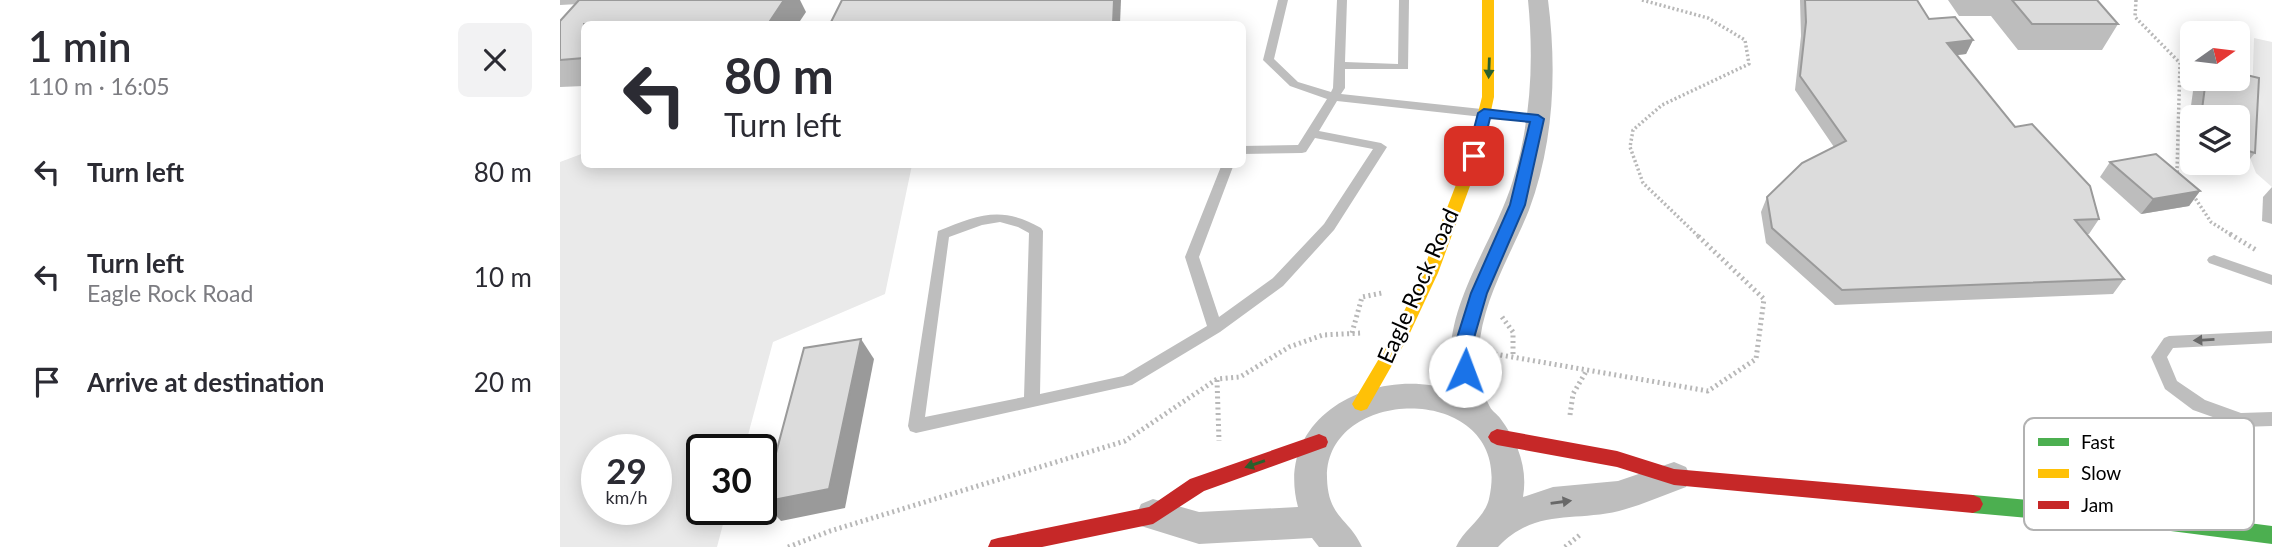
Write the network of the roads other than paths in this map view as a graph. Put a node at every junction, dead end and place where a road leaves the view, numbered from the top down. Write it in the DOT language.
graph roads {
  1 [pos="597,0"];
  2 [pos="1283,0"];
  3 [pos="1342,0"];
  4 [pos="1404,0"];
  5 [pos="1488,0"];
  6 [pos="1538,0"];
  7 [pos="560,2"];
  8 [pos="1339,65"];
  9 [pos="1333,97"];
  10 [pos="1484,113"];
  11 [pos="1538,119"];
  12 [pos="1311,134"];
  13 [pos="1246,150"];
  14 [pos="1226,168"];
  15 [pos="2214,260"];
  16 [pos="2272,280"];
  17 [pos="1215,328"];
  18 [pos="2272,337"];
  19 [pos="1032,402"];
  20 [pos="1361,404"];
  21 [pos="2238,418"];
  22 [pos="2254,419"];
  23 [pos="2272,419"];
  24 [pos="1486,426"];
  25 [pos="1319,442"];
  26 [pos="1674,477"];
  27 [pos="2024,508"];
  28 [pos="1153,515"];
  29 [pos="2228,530"];
  30 [pos="1485,535"];
  31 [pos="2272,536"];
  32 [pos="1336,540"];
  33 [pos="998,547"];
  1 -- 7 [label="lane"];
  2 -- 9 [label="lane"];
  3 -- 8 [label="lane"];
  4 -- 8 [label="lane"];
  5 -- 10 [label="street, Eagle Rock Road, one-way"];
  6 -- 11 [label="street"];
  8 -- 9 [label="lane"];
  9 -- 10 [label="lane"];
  9 -- 12 [label="lane"];
  10 -- 11 [label="lane"];
  10 -- 20 [label="street, Eagle Rock Road"];
  11 -- 24 [label="street"];
  12 -- 13 [label="lane"];
  12 -- 17 [label="lane"];
  14 -- 17 [label="lane"];
  15 -- 16 [label="lane"];
  17 -- 19 [label="lane"];
  18 -- 21 [label="lane, one-way"];
  19 -- 19 [label="lane"];
  20 -- 24 [label="street, Eagle Rock Road"];
  20 -- 25 [label="street, Eagle Rock Road"];
  22 -- 23 [label="lane, one-way"];
  24 -- 26 [label="street"];
  24 -- 30 [label="street"];
  25 -- 28 [label="street, one-way"];
  25 -- 32 [label="street, Eagle Rock Road"];
  26 -- 27 [label="street"];
  30 -- 26 [label="street, one-way"];
  28 -- 32 [label="street"];
  28 -- 33 [label="street"];
  29 -- 31 [label="street"];
}
